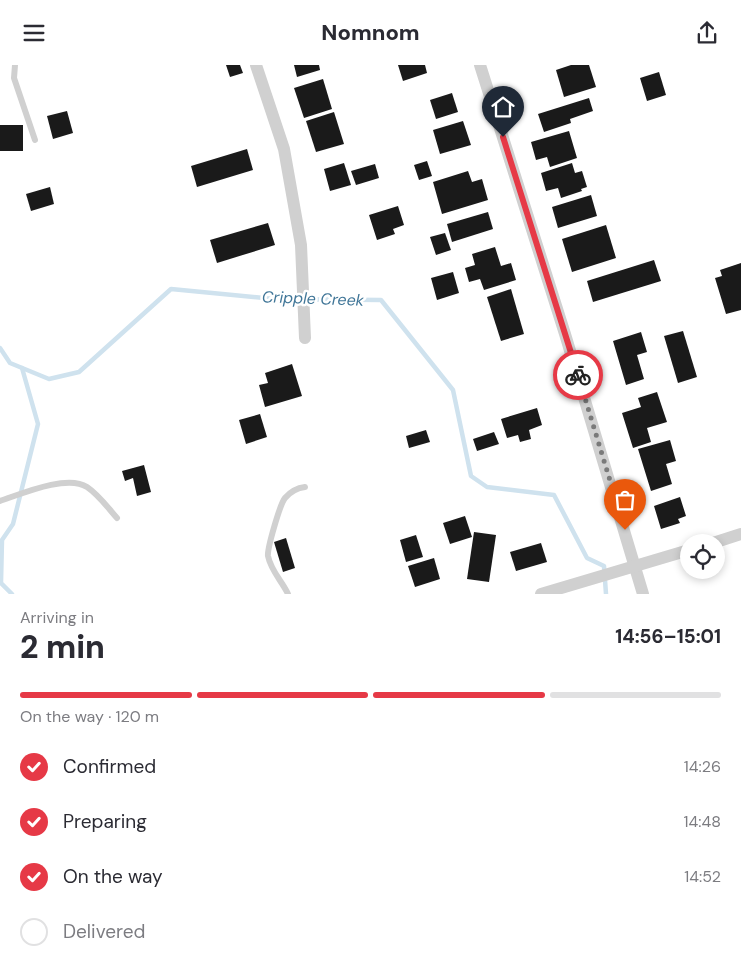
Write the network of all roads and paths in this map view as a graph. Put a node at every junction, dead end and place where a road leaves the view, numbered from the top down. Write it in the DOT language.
graph roads {
  1 [pos="15,65"];
  2 [pos="256,65"];
  3 [pos="480,65"];
  4 [pos="35,141"];
  5 [pos="305,338"];
  6 [pos="305,487"];
  7 [pos="0,501"];
  8 [pos="117,518"];
  9 [pos="741,534"];
  10 [pos="725,539"];
  11 [pos="680,553"];
  12 [pos="636,565"];
  13 [pos="288,594"];
  14 [pos="541,594"];
  15 [pos="643,594"];
  1 -- 4 [label="lane"];
  2 -- 5 [label="street"];
  3 -- 12 [label="street"];
  6 -- 13 [label="lane"];
  7 -- 8 [label="lane"];
  9 -- 10 [label="street"];
  11 -- 12 [label="street"];
  12 -- 14 [label="street"];
  12 -- 15 [label="street"];
}
